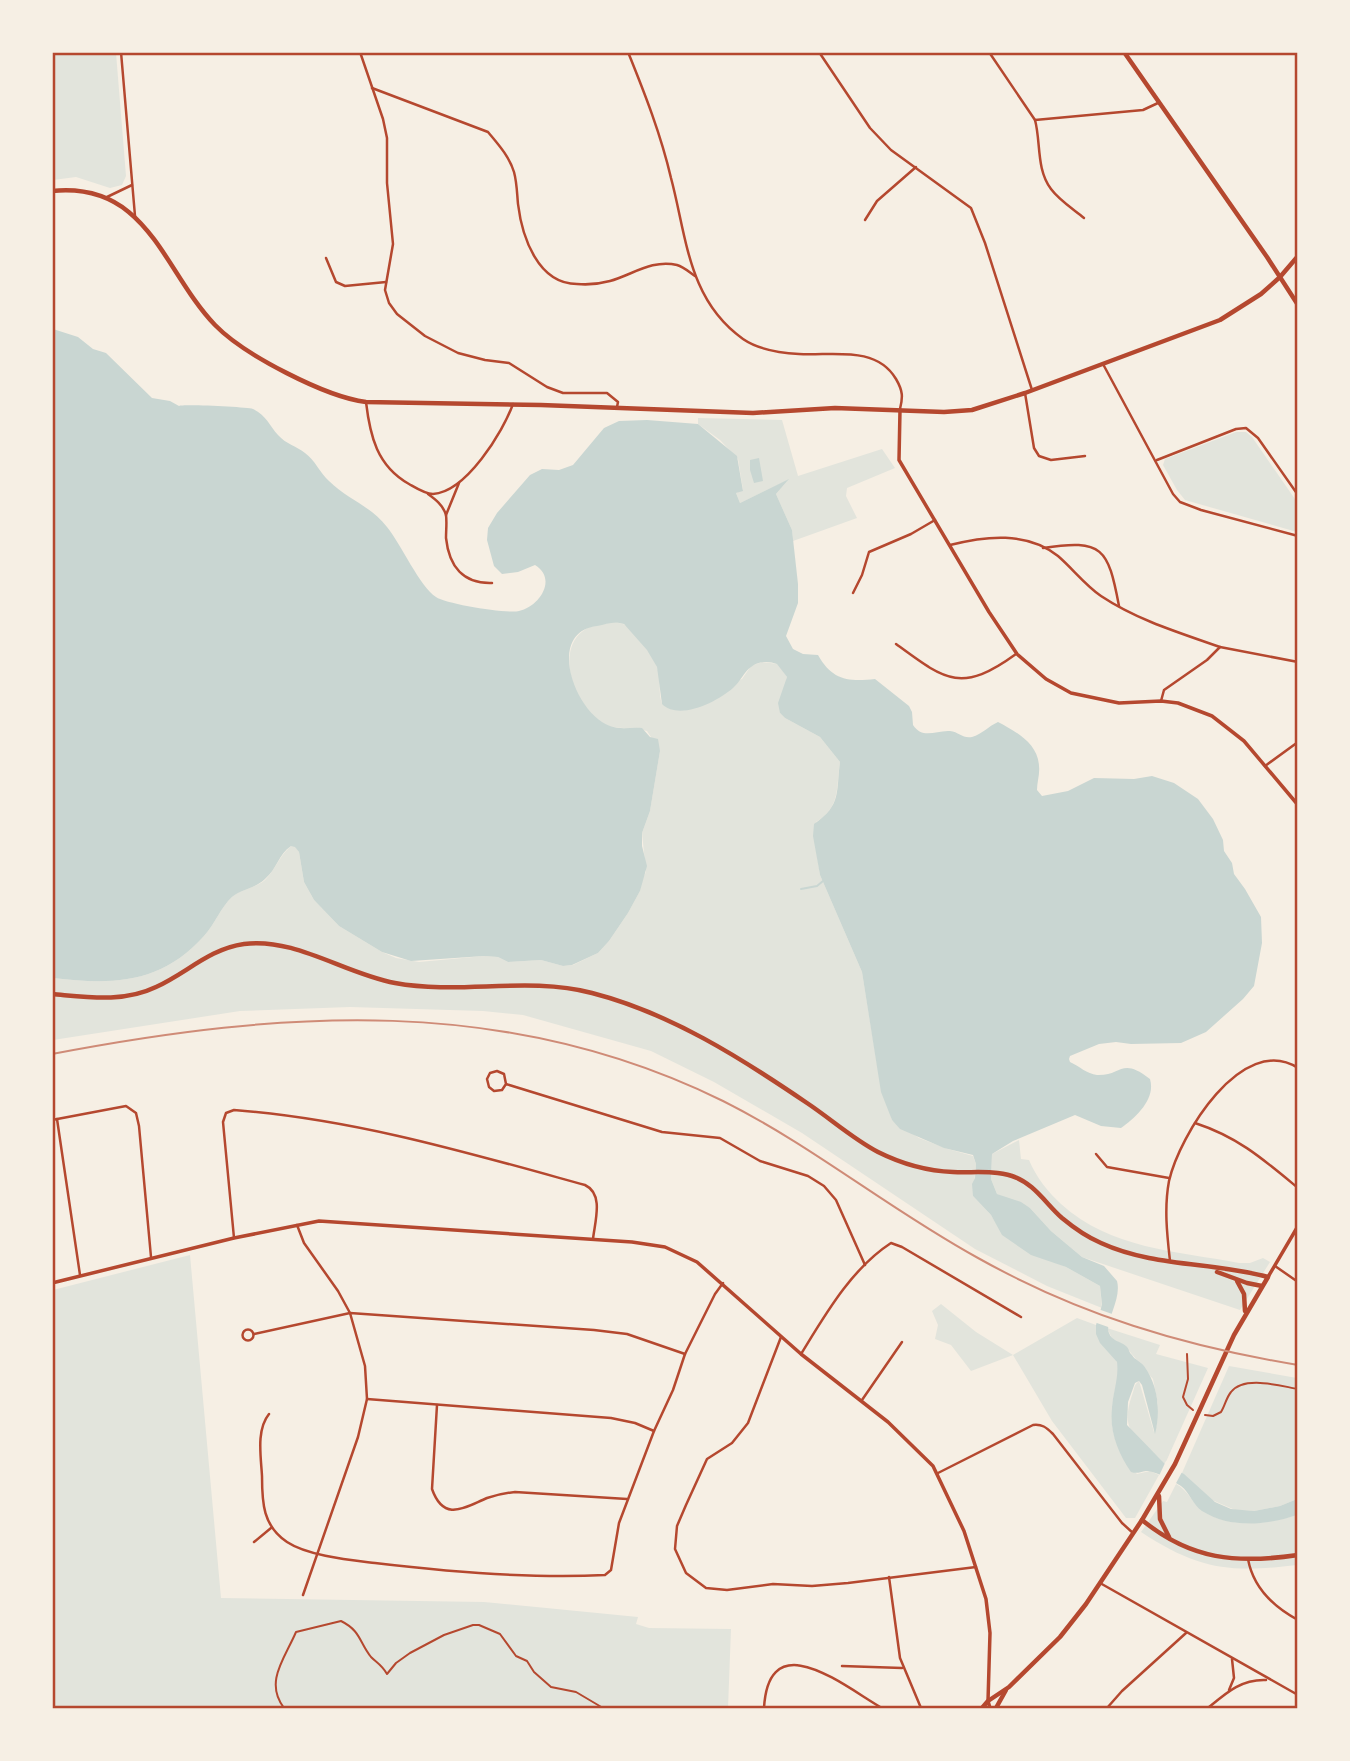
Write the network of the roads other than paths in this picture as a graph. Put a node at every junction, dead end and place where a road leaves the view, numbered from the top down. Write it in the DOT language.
graph roads {
  1 [pos="121,52"];
  2 [pos="360,52"];
  3 [pos="628,52"];
  4 [pos="819,52"];
  5 [pos="989,52"];
  6 [pos="1124,52"];
  7 [pos="372,88"];
  8 [pos="1159,102"];
  9 [pos="1035,120"];
  10 [pos="916,167"];
  11 [pos="132,186"];
  12 [pos="52,191"];
  13 [pos="105,198"];
  14 [pos="135,217"];
  15 [pos="1084,218"];
  16 [pos="865,220"];
  17 [pos="1297,256"];
  18 [pos="326,258"];
  19 [pos="695,276"];
  20 [pos="1280,277"];
  21 [pos="386,282"];
  22 [pos="1297,305"];
  23 [pos="1103,364"];
  24 [pos="1032,391"];
  25 [pos="1025,393"];
  26 [pos="366,402"];
  27 [pos="513,404"];
  28 [pos="617,407"];
  29 [pos="900,410"];
  30 [pos="1085,456"];
  31 [pos="1157,460"];
  32 [pos="461,480"];
  33 [pos="428,494"];
  34 [pos="1297,495"];
  35 [pos="446,516"];
  36 [pos="935,520"];
  37 [pos="1297,536"];
  38 [pos="950,545"];
  39 [pos="1043,548"];
  40 [pos="492,583"];
  41 [pos="853,593"];
  42 [pos="1119,606"];
  43 [pos="896,644"];
  44 [pos="1220,647"];
  45 [pos="1017,654"];
  46 [pos="1297,662"];
  47 [pos="1161,701"];
  48 [pos="1297,742"];
  49 [pos="1265,766"];
  50 [pos="1297,806"];
  51 [pos="52,994"];
  52 [pos="1297,1068"];
  53 [pos="506,1084"];
  54 [pos="55,1120"];
  55 [pos="1195,1123"];
  56 [pos="1096,1154"];
  57 [pos="1170,1178"];
  58 [pos="1297,1188"];
  59 [pos="297,1225"];
  60 [pos="1297,1226"];
  61 [pos="234,1238"];
  62 [pos="593,1239"];
  63 [pos="151,1257"];
  64 [pos="1170,1261"];
  65 [pos="864,1265"];
  66 [pos="1275,1266"];
  67 [pos="1210,1269"];
  68 [pos="80,1275"];
  69 [pos="1268,1277"];
  70 [pos="1233,1278"];
  71 [pos="1297,1282"];
  72 [pos="52,1283"];
  73 [pos="723,1283"];
  74 [pos="1262,1286"];
  75 [pos="350,1312"];
  76 [pos="1245,1315"];
  77 [pos="1021,1317"];
  78 [pos="254,1334"];
  79 [pos="781,1337"];
  80 [pos="902,1342"];
  81 [pos="685,1354"];
  82 [pos="801,1354"];
  83 [pos="367,1399"];
  84 [pos="862,1400"];
  85 [pos="437,1405"];
  86 [pos="269,1414"];
  87 [pos="654,1431"];
  88 [pos="938,1473"];
  89 [pos="1159,1493"];
  90 [pos="627,1499"];
  91 [pos="1142,1520"];
  92 [pos="271,1528"];
  93 [pos="1133,1533"];
  94 [pos="1171,1541"];
  95 [pos="254,1542"];
  96 [pos="317,1553"];
  97 [pos="1297,1555"];
  98 [pos="1248,1559"];
  99 [pos="977,1567"];
  100 [pos="889,1577"];
  101 [pos="1100,1583"];
  102 [pos="303,1595"];
  103 [pos="1297,1620"];
  104 [pos="1186,1633"];
  105 [pos="1232,1659"];
  106 [pos="842,1666"];
  107 [pos="903,1668"];
  108 [pos="1271,1681"];
  109 [pos="1009,1687"];
  110 [pos="1228,1691"];
  111 [pos="1297,1695"];
  112 [pos="988,1701"];
  113 [pos="764,1709"];
  114 [pos="882,1709"];
  115 [pos="921,1709"];
  116 [pos="982,1709"];
  117 [pos="990,1709"];
  118 [pos="996,1709"];
  119 [pos="1107,1709"];
  120 [pos="1208,1709"];
  1 -- 11 [label="street"];
  2 -- 7 [label="street"];
  3 -- 19 [label="street"];
  4 -- 10 [label="street"];
  5 -- 9 [label="street"];
  6 -- 8 [label="main road"];
  7 -- 19 [label="street"];
  7 -- 21 [label="street"];
  8 -- 9 [label="street"];
  8 -- 20 [label="main road"];
  9 -- 15 [label="street"];
  10 -- 16 [label="street"];
  10 -- 24 [label="street"];
  11 -- 13 [label="street"];
  11 -- 14 [label="street"];
  12 -- 13 [label="main road"];
  13 -- 14 [label="main road"];
  14 -- 26 [label="main road"];
  17 -- 20 [label="main road"];
  18 -- 21 [label="street"];
  19 -- 29 [label="street"];
  20 -- 22 [label="main road"];
  20 -- 23 [label="main road"];
  21 -- 28 [label="street"];
  23 -- 24 [label="main road"];
  23 -- 31 [label="street"];
  24 -- 25 [label="main road"];
  25 -- 29 [label="main road"];
  25 -- 30 [label="street"];
  26 -- 27 [label="main road"];
  26 -- 33 [label="street"];
  27 -- 28 [label="main road"];
  27 -- 32 [label="street"];
  28 -- 29 [label="main road"];
  29 -- 36 [label="street"];
  31 -- 34 [label="street"];
  31 -- 37 [label="street"];
  32 -- 33 [label="street"];
  32 -- 35 [label="street"];
  33 -- 35 [label="street"];
  35 -- 40 [label="street"];
  36 -- 38 [label="street"];
  36 -- 41 [label="street"];
  38 -- 39 [label="street"];
  38 -- 45 [label="street"];
  39 -- 42 [label="street"];
  39 -- 42 [label="street"];
  42 -- 44 [label="street"];
  43 -- 45 [label="street"];
  44 -- 46 [label="street"];
  44 -- 47 [label="street"];
  45 -- 47 [label="street"];
  47 -- 49 [label="street"];
  48 -- 49 [label="street"];
  49 -- 50 [label="street"];
  51 -- 64 [label="main road"];
  52 -- 55 [label="street"];
  53 -- 53 [label="street"];
  53 -- 65 [label="street"];
  54 -- 63 [label="street"];
  54 -- 68 [label="street"];
  55 -- 57 [label="street"];
  55 -- 58 [label="street"];
  56 -- 57 [label="street"];
  57 -- 64 [label="street"];
  59 -- 61 [label="street"];
  59 -- 62 [label="street"];
  59 -- 75 [label="street"];
  60 -- 66 [label="street"];
  61 -- 62 [label="street"];
  61 -- 63 [label="street"];
  62 -- 73 [label="street"];
  63 -- 68 [label="street"];
  64 -- 67 [label="main road"];
  65 -- 77 [label="street"];
  65 -- 82 [label="street"];
  66 -- 69 [label="street"];
  66 -- 71 [label="street"];
  67 -- 69 [label="main road"];
  67 -- 70 [label="main road"];
  68 -- 72 [label="street"];
  69 -- 74 [label="main road"];
  70 -- 74 [label="main road"];
  70 -- 76 [label="main road"];
  73 -- 79 [label="street"];
  73 -- 81 [label="street"];
  74 -- 76 [label="main road"];
  75 -- 78 [label="street"];
  75 -- 81 [label="street"];
  75 -- 83 [label="street"];
  76 -- 89 [label="main road"];
  79 -- 82 [label="street"];
  79 -- 100 [label="street"];
  80 -- 84 [label="street"];
  81 -- 87 [label="street"];
  82 -- 84 [label="street"];
  83 -- 85 [label="street"];
  83 -- 96 [label="street"];
  84 -- 88 [label="street"];
  85 -- 87 [label="street"];
  85 -- 90 [label="street"];
  86 -- 92 [label="street"];
  87 -- 90 [label="street"];
  88 -- 93 [label="street"];
  88 -- 99 [label="street"];
  89 -- 91 [label="main road"];
  89 -- 94 [label="main road"];
  90 -- 96 [label="street"];
  91 -- 93 [label="main road"];
  91 -- 94 [label="main road"];
  92 -- 95 [label="street"];
  92 -- 96 [label="street"];
  93 -- 101 [label="main road"];
  94 -- 98 [label="main road"];
  96 -- 102 [label="street"];
  97 -- 98 [label="main road"];
  98 -- 103 [label="street"];
  99 -- 100 [label="street"];
  99 -- 112 [label="street"];
  100 -- 107 [label="street"];
  101 -- 104 [label="street"];
  101 -- 109 [label="main road"];
  104 -- 105 [label="street"];
  104 -- 119 [label="street"];
  105 -- 108 [label="street"];
  105 -- 110 [label="street"];
  106 -- 107 [label="street"];
  107 -- 115 [label="street"];
  108 -- 110 [label="street"];
  108 -- 111 [label="street"];
  109 -- 112 [label="main road"];
  109 -- 118 [label="main road"];
  110 -- 120 [label="street"];
  112 -- 116 [label="main road"];
  112 -- 117 [label="street"];
  113 -- 114 [label="street"];
}
